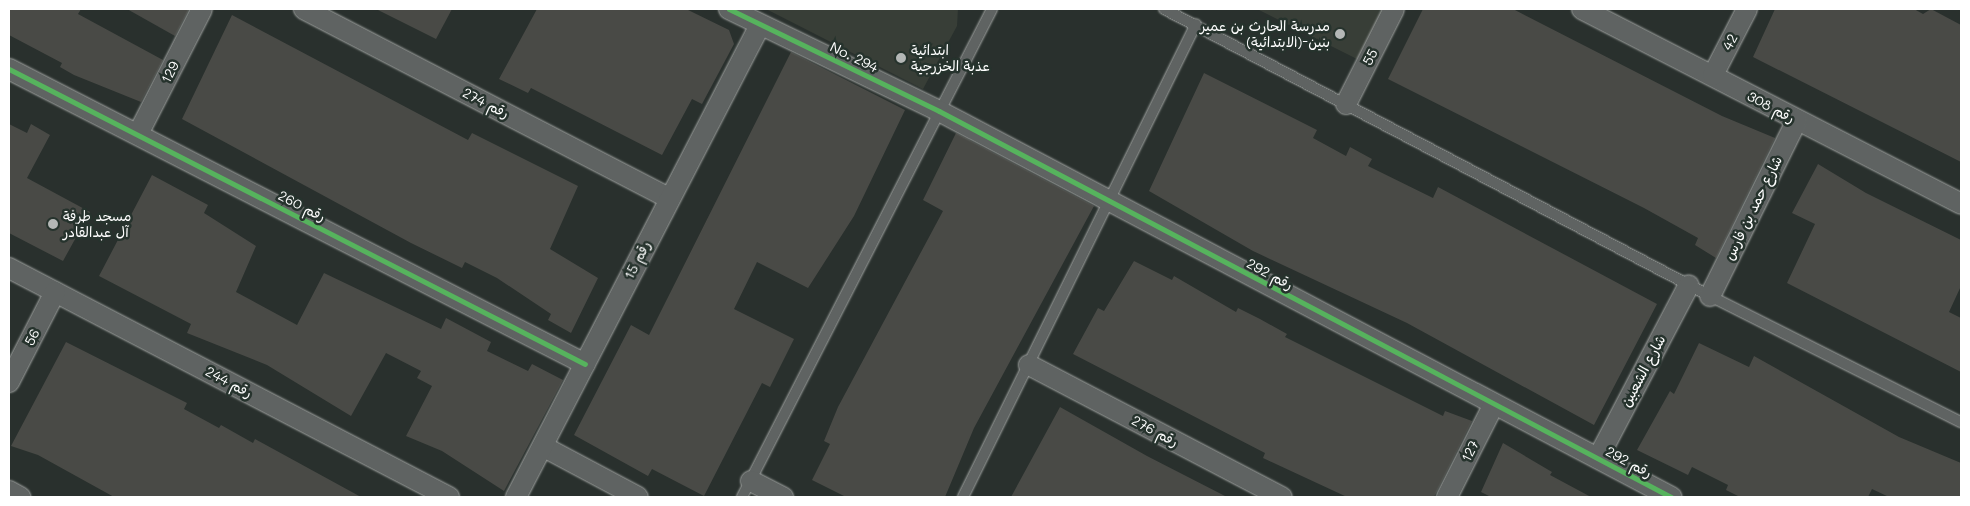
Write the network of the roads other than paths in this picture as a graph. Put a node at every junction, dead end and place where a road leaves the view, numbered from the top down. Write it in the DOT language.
graph roads {
  1 [pos="202,9"];
  2 [pos="304,9"];
  3 [pos="729,9"];
  4 [pos="992,9"];
  5 [pos="1164,9"];
  6 [pos="1394,9"];
  7 [pos="1582,9"];
  8 [pos="1747,9"];
  9 [pos="1196,24"];
  10 [pos="760,25"];
  11 [pos="9,69"];
  12 [pos="1713,75"];
  13 [pos="1346,104"];
  14 [pos="939,111"];
  15 [pos="1797,120"];
  16 [pos="138,134"];
  17 [pos="668,198"];
  18 [pos="1108,201"];
  19 [pos="1961,204"];
  20 [pos="9,268"];
  21 [pos="1689,285"];
  22 [pos="55,292"];
  23 [pos="1710,296"];
  24 [pos="585,364"];
  25 [pos="1029,365"];
  26 [pos="9,382"];
  27 [pos="1493,406"];
  28 [pos="1961,422"];
  29 [pos="544,447"];
  30 [pos="1598,458"];
  31 [pos="747,489"];
  32 [pos="9,491"];
  33 [pos="20,497"];
  34 [pos="449,497"];
  35 [pos="516,497"];
  36 [pos="638,497"];
  37 [pos="784,497"];
  38 [pos="963,497"];
  39 [pos="1282,497"];
  40 [pos="1447,497"];
  41 [pos="1671,497"];
  1 -- 16 [label="street, 129"];
  2 -- 17 [label="street, رقم 274"];
  3 -- 10 [label="street, No. 294"];
  4 -- 14 [label="lane"];
  5 -- 9 [label="lane"];
  6 -- 13 [label="street, 55"];
  7 -- 12 [label="street, رقم 308"];
  8 -- 12 [label="street, 42"];
  9 -- 13 [label="lane"];
  9 -- 18 [label="lane"];
  10 -- 14 [label="street, No. 294"];
  10 -- 17 [label="street, رقم 15"];
  11 -- 16 [label="street, رقم 260"];
  12 -- 15 [label="street, رقم 308"];
  13 -- 21 [label="lane"];
  14 -- 18 [label="street, رقم 292"];
  14 -- 31 [label="lane"];
  15 -- 19 [label="street, رقم 308"];
  15 -- 23 [label="street, شارع حمد بن فارس"];
  16 -- 24 [label="street, رقم 260"];
  17 -- 24 [label="street, رقم 15"];
  18 -- 25 [label="lane"];
  18 -- 27 [label="street, رقم 292"];
  20 -- 22 [label="street, رقم 244"];
  21 -- 23 [label="lane"];
  21 -- 30 [label="street, شارع الشعبين"];
  22 -- 26 [label="street, 56"];
  22 -- 34 [label="street, رقم 244"];
  23 -- 28 [label="lane"];
  24 -- 29 [label="street, رقم 15"];
  25 -- 38 [label="lane"];
  25 -- 39 [label="street, رقم 276"];
  27 -- 30 [label="street, رقم 292"];
  27 -- 40 [label="street, 127"];
  29 -- 35 [label="street, رقم 15"];
  29 -- 36 [label="street"];
  30 -- 41 [label="street, رقم 292"];
  31 -- 37 [label="street"];
  32 -- 33 [label="street"];
}
